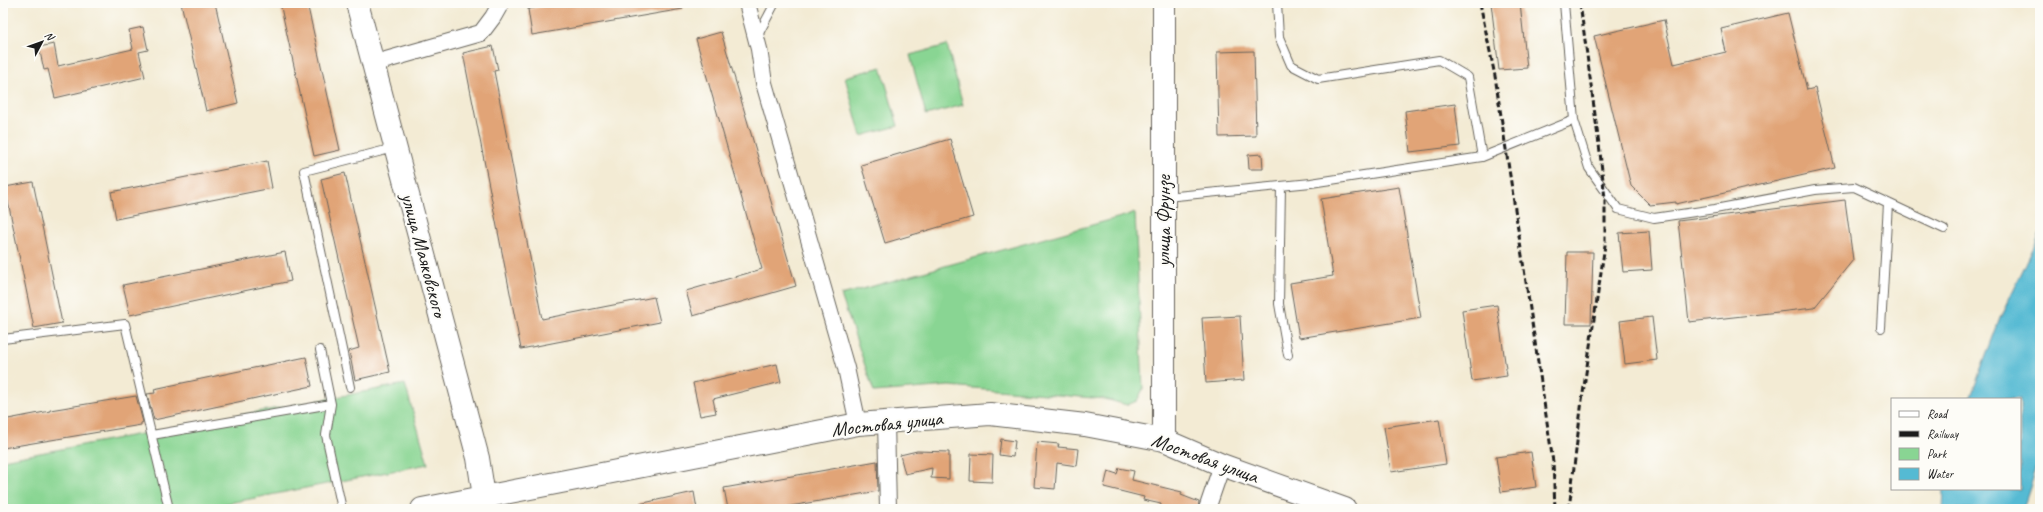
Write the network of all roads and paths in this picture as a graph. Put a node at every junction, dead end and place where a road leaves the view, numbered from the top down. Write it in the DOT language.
graph roads {
  1 [pos="357,3"];
  2 [pos="501,3"];
  3 [pos="747,3"];
  4 [pos="775,3"];
  5 [pos="1164,3"];
  6 [pos="1277,3"];
  7 [pos="1564,3"];
  8 [pos="756,39"];
  9 [pos="372,64"];
  10 [pos="1574,120"];
  11 [pos="395,147"];
  12 [pos="1482,157"];
  13 [pos="1281,186"];
  14 [pos="1163,197"];
  15 [pos="1888,203"];
  16 [pos="1944,229"];
  17 [pos="1881,328"];
  18 [pos="3,340"];
  19 [pos="320,350"];
  20 [pos="1288,355"];
  21 [pos="350,387"];
  22 [pos="331,404"];
  23 [pos="886,421"];
  24 [pos="858,424"];
  25 [pos="152,435"];
  26 [pos="1164,440"];
  27 [pos="1222,465"];
  28 [pos="485,503"];
  29 [pos="169,509"];
  30 [pos="342,509"];
  31 [pos="422,509"];
  32 [pos="888,509"];
  33 [pos="1207,509"];
  34 [pos="1345,509"];
  1 -- 9 [label="street, улица Маяковского"];
  2 -- 9 [label="street"];
  3 -- 8 [label="street"];
  4 -- 8 [label="lane"];
  5 -- 14 [label="street, улица Фрунзе"];
  6 -- 12 [label="lane"];
  7 -- 10 [label="lane"];
  8 -- 24 [label="street"];
  9 -- 11 [label="street, улица Маяковского"];
  10 -- 12 [label="lane"];
  10 -- 15 [label="lane"];
  11 -- 21 [label="lane"];
  11 -- 28 [label="street, улица Маяковского"];
  12 -- 13 [label="lane"];
  13 -- 14 [label="lane"];
  13 -- 20 [label="lane"];
  14 -- 26 [label="street, улица Фрунзе"];
  15 -- 16 [label="lane"];
  15 -- 17 [label="lane"];
  18 -- 25 [label="lane"];
  19 -- 22 [label="lane"];
  22 -- 25 [label="lane"];
  22 -- 30 [label="lane"];
  23 -- 24 [label="street, Мостовая улица"];
  23 -- 26 [label="street, Мостовая улица"];
  23 -- 32 [label="street"];
  24 -- 28 [label="street, Мостовая улица"];
  25 -- 29 [label="lane"];
  26 -- 27 [label="street, Мостовая улица"];
  27 -- 33 [label="street"];
  27 -- 34 [label="street, Мостовая улица"];
  28 -- 31 [label="street, Мостовая улица"];
}
